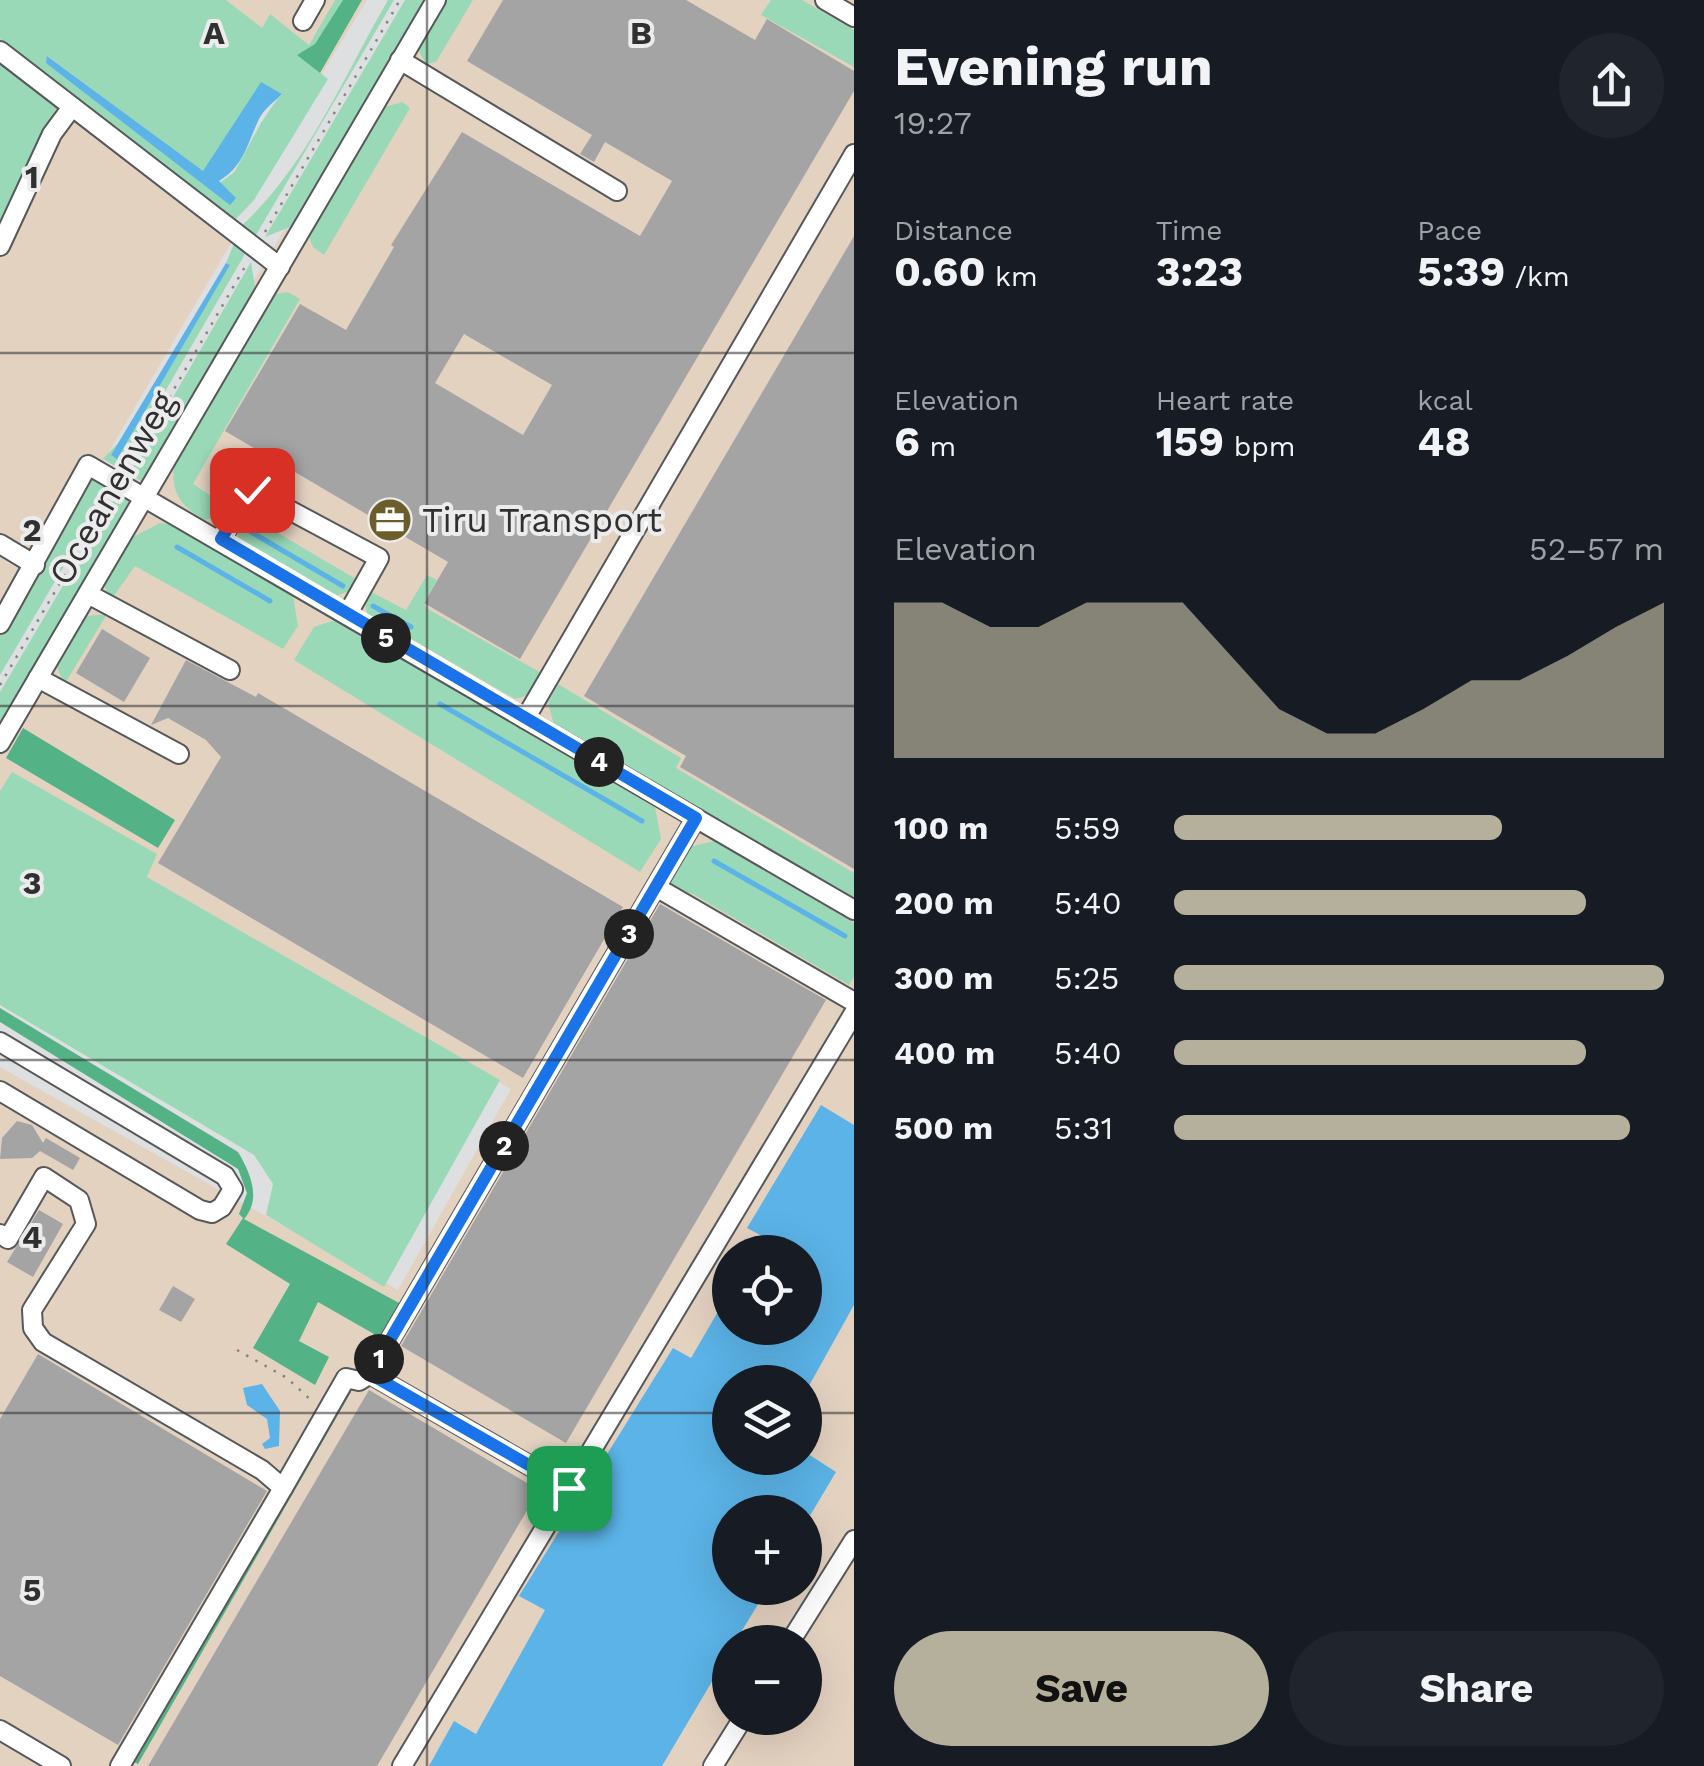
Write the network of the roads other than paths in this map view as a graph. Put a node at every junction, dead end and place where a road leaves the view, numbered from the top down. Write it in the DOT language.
graph roads {
  1 [pos="315,0"];
  2 [pos="436,0"];
  3 [pos="825,0"];
  4 [pos="854,17"];
  5 [pos="303,21"];
  6 [pos="0,50"];
  7 [pos="400,60"];
  8 [pos="72,107"];
  9 [pos="854,154"];
  10 [pos="617,191"];
  11 [pos="0,246"];
  12 [pos="280,267"];
  13 [pos="146,494"];
  14 [pos="221,539"];
  15 [pos="0,544"];
  16 [pos="35,565"];
  17 [pos="88,594"];
  18 [pos="347,615"];
  19 [pos="0,624"];
  20 [pos="230,670"];
  21 [pos="38,678"];
  22 [pos="525,719"];
  23 [pos="0,743"];
  24 [pos="179,754"];
  25 [pos="696,818"];
  26 [pos="656,887"];
  27 [pos="854,910"];
  28 [pos="854,1002"];
  29 [pos="854,1013"];
  30 [pos="0,1042"];
  31 [pos="0,1092"];
  32 [pos="0,1234"];
  33 [pos="370,1374"];
  34 [pos="283,1488"];
  35 [pos="569,1488"];
  36 [pos="854,1540"];
  37 [pos="801,1625"];
  38 [pos="0,1730"];
  39 [pos="732,1735"];
  40 [pos="61,1766"];
  41 [pos="120,1766"];
  42 [pos="402,1766"];
  43 [pos="713,1766"];
  1 -- 5 [label="street"];
  2 -- 7 [label="street, Oceanenweg"];
  3 -- 4 [label="street"];
  6 -- 8 [label="street"];
  7 -- 10 [label="street"];
  7 -- 12 [label="street, Oceanenweg"];
  8 -- 11 [label="street"];
  8 -- 12 [label="street"];
  9 -- 22 [label="street"];
  12 -- 13 [label="street, Oceanenweg"];
  13 -- 14 [label="street"];
  13 -- 16 [label="street"];
  13 -- 17 [label="street, Oceanenweg"];
  14 -- 18 [label="street"];
  14 -- 18 [label="street"];
  15 -- 16 [label="street"];
  16 -- 19 [label="street"];
  17 -- 20 [label="street"];
  17 -- 21 [label="street, Oceanenweg"];
  18 -- 22 [label="street"];
  21 -- 23 [label="street, Oceanenweg"];
  21 -- 24 [label="street"];
  22 -- 25 [label="street"];
  25 -- 26 [label="street"];
  25 -- 27 [label="street"];
  26 -- 28 [label="street"];
  26 -- 33 [label="street"];
  29 -- 35 [label="street"];
  30 -- 31 [label="street"];
  32 -- 34 [label="street"];
  33 -- 34 [label="street"];
  33 -- 35 [label="street"];
  34 -- 41 [label="street"];
  35 -- 42 [label="street"];
  36 -- 37 [label="street"];
  38 -- 40 [label="street"];
  39 -- 43 [label="street"];
}
